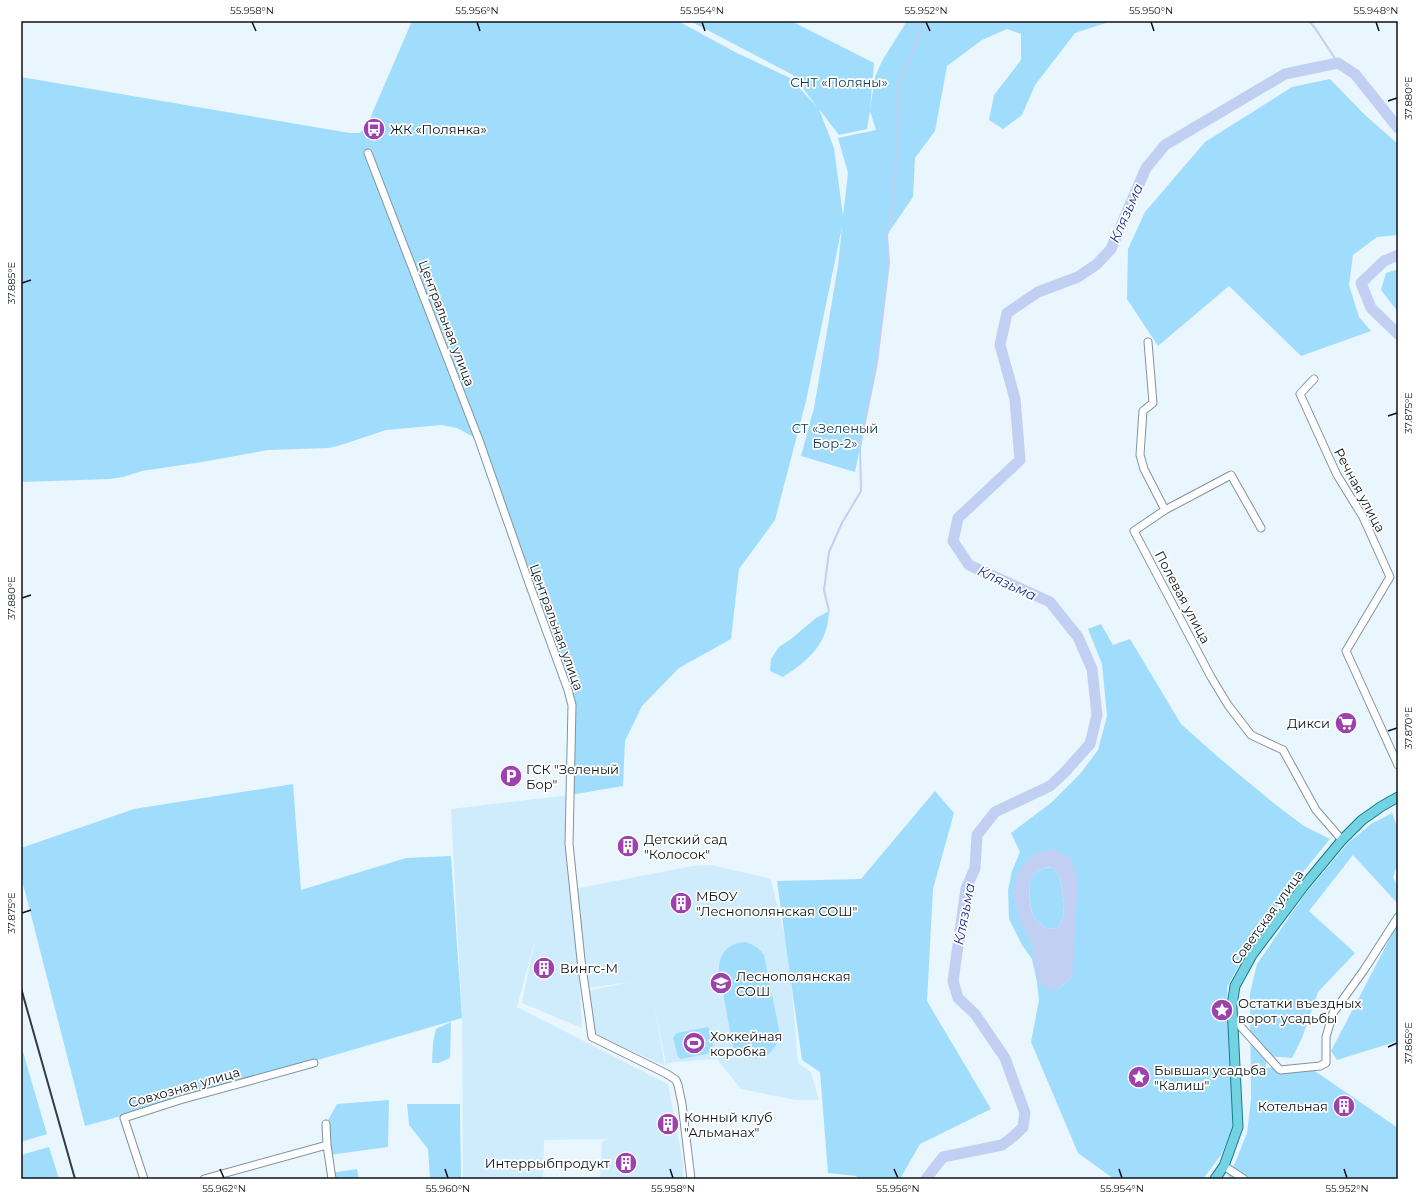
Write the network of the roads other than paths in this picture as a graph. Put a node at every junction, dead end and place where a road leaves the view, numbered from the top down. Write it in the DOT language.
graph roads {
  1 [pos="368,153"];
  2 [pos="1148,342"];
  3 [pos="1314,379"];
  4 [pos="1165,510"];
  5 [pos="1261,528"];
  6 [pos="1398,765"];
  7 [pos="1398,797"];
  8 [pos="1342,840"];
  9 [pos="1398,917"];
  10 [pos="1232,1018"];
  11 [pos="314,1063"];
  12 [pos="326,1124"];
  13 [pos="327,1145"];
  14 [pos="1224,1166"];
  15 [pos="144,1179"];
  16 [pos="204,1179"];
  17 [pos="332,1179"];
  18 [pos="691,1179"];
  19 [pos="1215,1179"];
  20 [pos="1244,1179"];
  1 -- 18 [label="street, Центральная улица"];
  2 -- 4 [label="street"];
  3 -- 6 [label="street, Речная улица"];
  4 -- 5 [label="street"];
  4 -- 8 [label="street, Полевая улица"];
  7 -- 8 [label="main road, Советская улица"];
  8 -- 10 [label="main road, Советская улица"];
  9 -- 10 [label="street"];
  10 -- 14 [label="main road, Советская улица"];
  11 -- 15 [label="street, Совхозная улица"];
  12 -- 13 [label="street"];
  13 -- 16 [label="street"];
  13 -- 17 [label="street"];
  14 -- 19 [label="main road, Советская улица"];
  14 -- 20 [label="street"];
}
